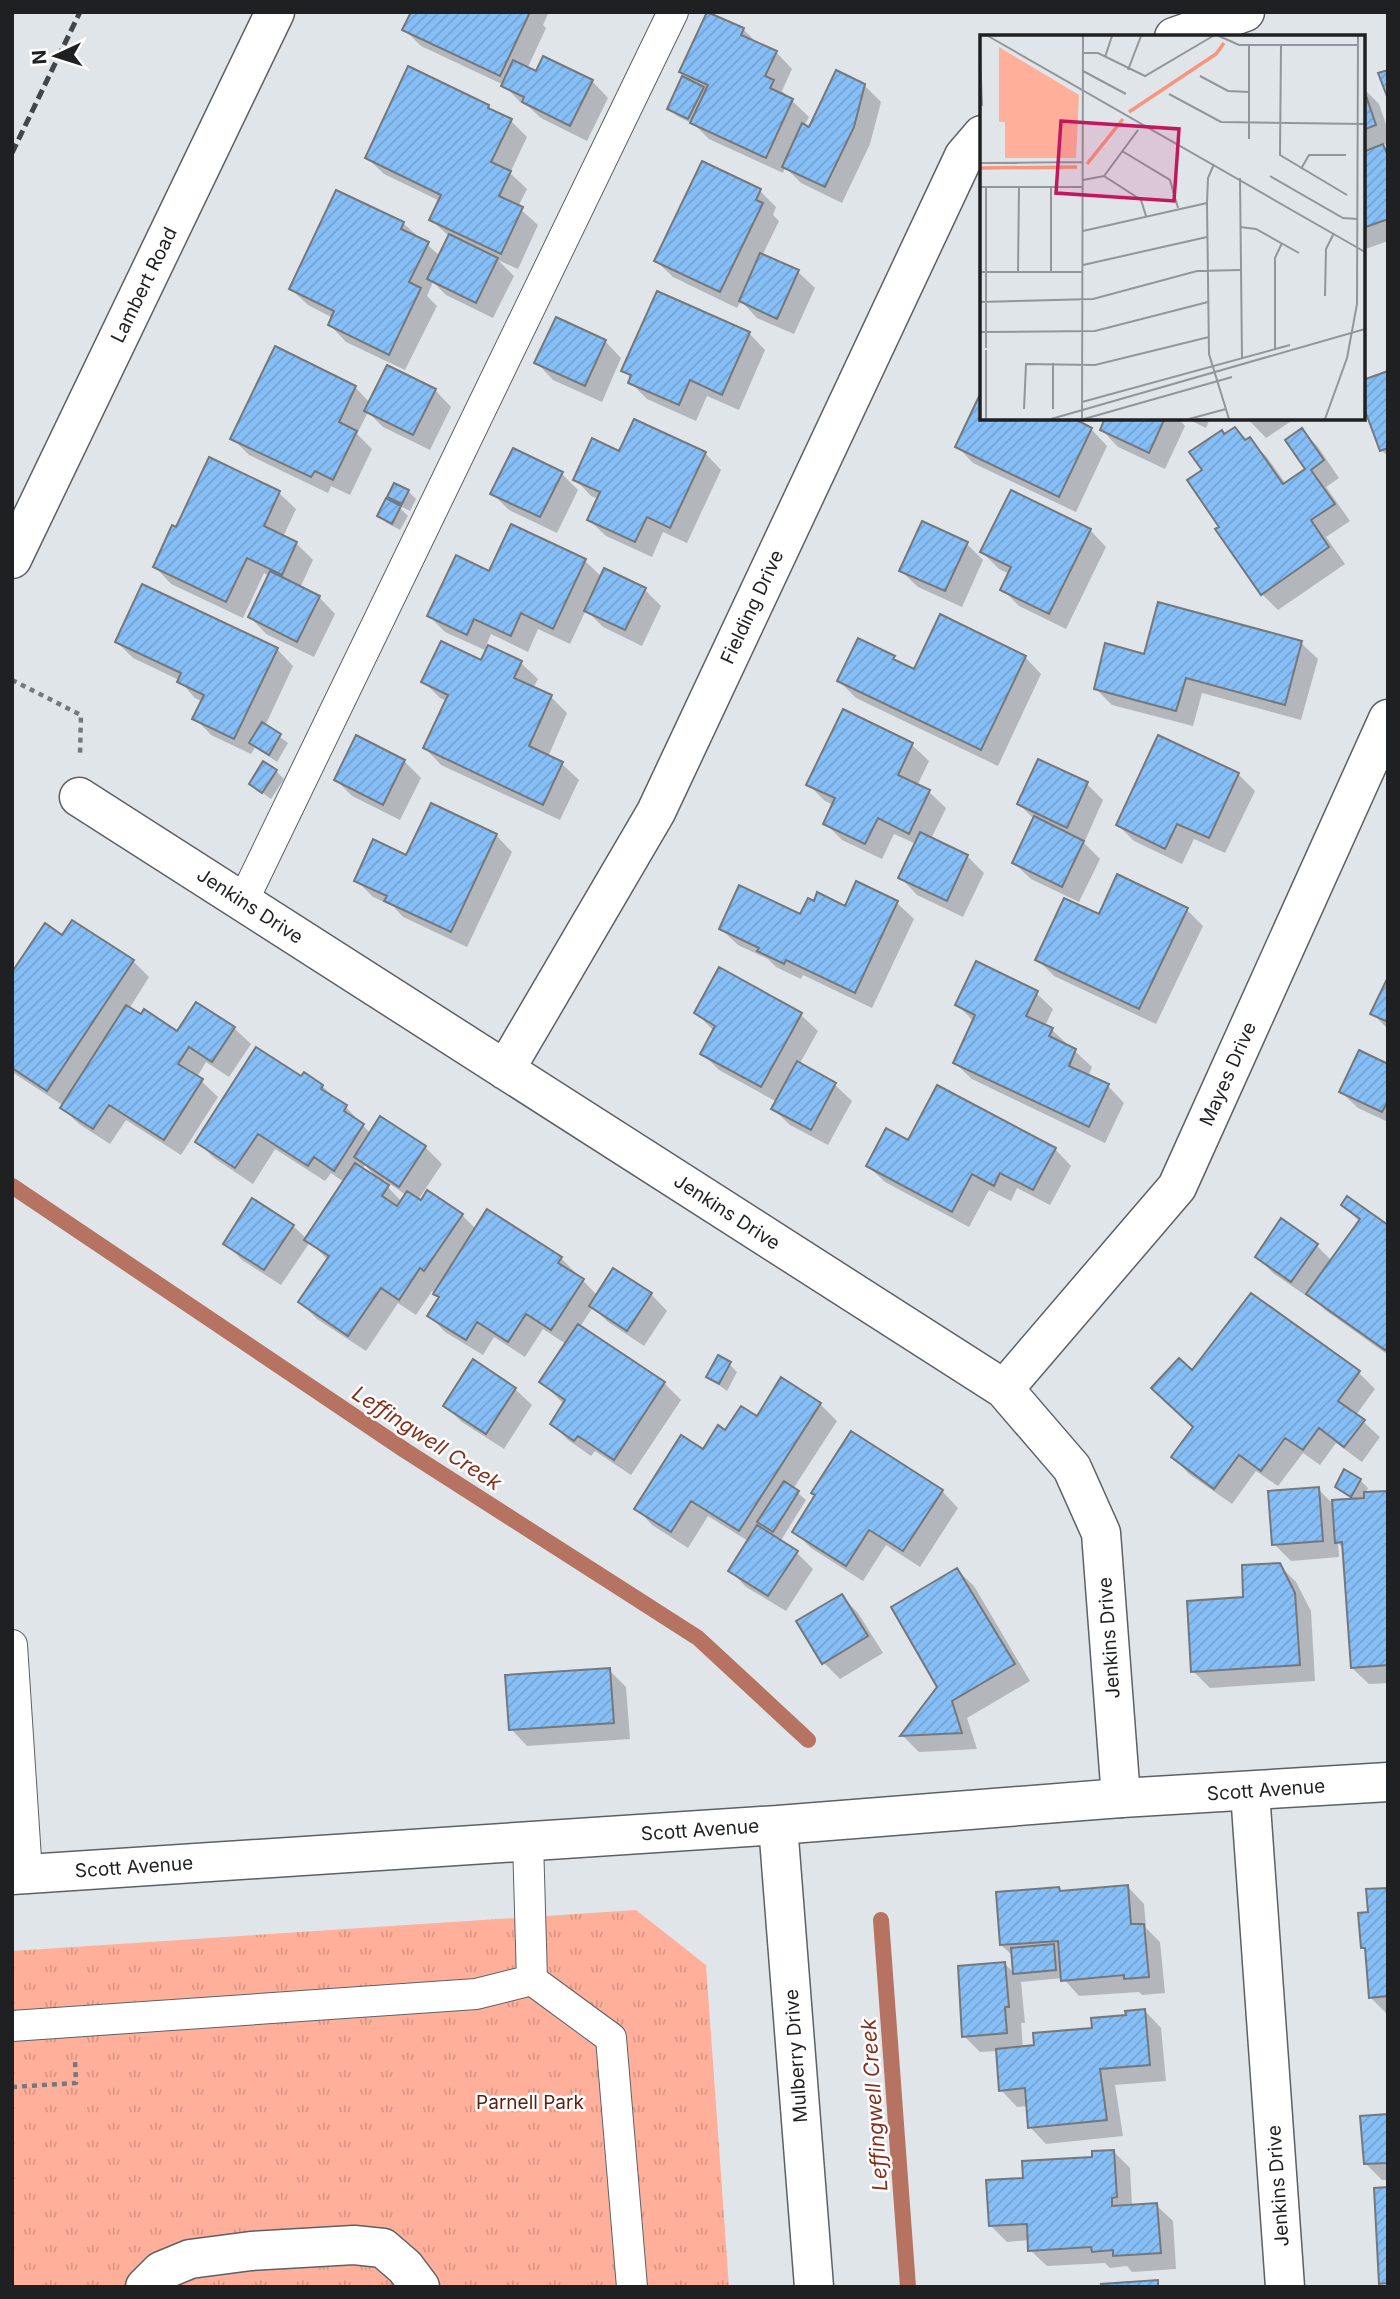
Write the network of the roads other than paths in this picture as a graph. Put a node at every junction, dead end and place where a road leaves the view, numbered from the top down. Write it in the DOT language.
graph roads {
  1 [pos="275,12"];
  2 [pos="673,12"];
  3 [pos="1245,12"];
  4 [pos="1180,35"];
  5 [pos="980,137"];
  6 [pos="12,559"];
  7 [pos="1388,719"];
  8 [pos="79,797"];
  9 [pos="243,901"];
  10 [pos="505,1070"];
  11 [pos="1004,1389"];
  12 [pos="12,1645"];
  13 [pos="1388,1782"];
  14 [pos="1250,1792"];
  15 [pos="1121,1798"];
  16 [pos="778,1825"];
  17 [pos="528,1841"];
  18 [pos="19,1875"];
  19 [pos="532,1980"];
  20 [pos="12,2026"];
  21 [pos="145,2287"];
  22 [pos="420,2287"];
  23 [pos="632,2287"];
  24 [pos="814,2287"];
  25 [pos="1286,2287"];
  1 -- 6 [label="street, Lambert Road"];
  2 -- 9 [label="lane"];
  3 -- 4 [label="street"];
  5 -- 10 [label="street, Fielding Drive"];
  7 -- 11 [label="street, Mayes Drive"];
  8 -- 9 [label="street, Jenkins Drive"];
  9 -- 10 [label="street, Jenkins Drive"];
  10 -- 11 [label="street, Jenkins Drive"];
  11 -- 15 [label="street, Jenkins Drive"];
  12 -- 18 [label="lane"];
  13 -- 14 [label="street, Scott Avenue"];
  14 -- 15 [label="street, Scott Avenue"];
  14 -- 25 [label="street, Jenkins Drive"];
  15 -- 16 [label="street, Scott Avenue"];
  16 -- 17 [label="street, Scott Avenue"];
  16 -- 24 [label="street, Mulberry Drive"];
  17 -- 18 [label="street, Scott Avenue"];
  17 -- 19 [label="lane"];
  19 -- 20 [label="lane"];
  19 -- 23 [label="lane"];
  21 -- 22 [label="street"];
}
